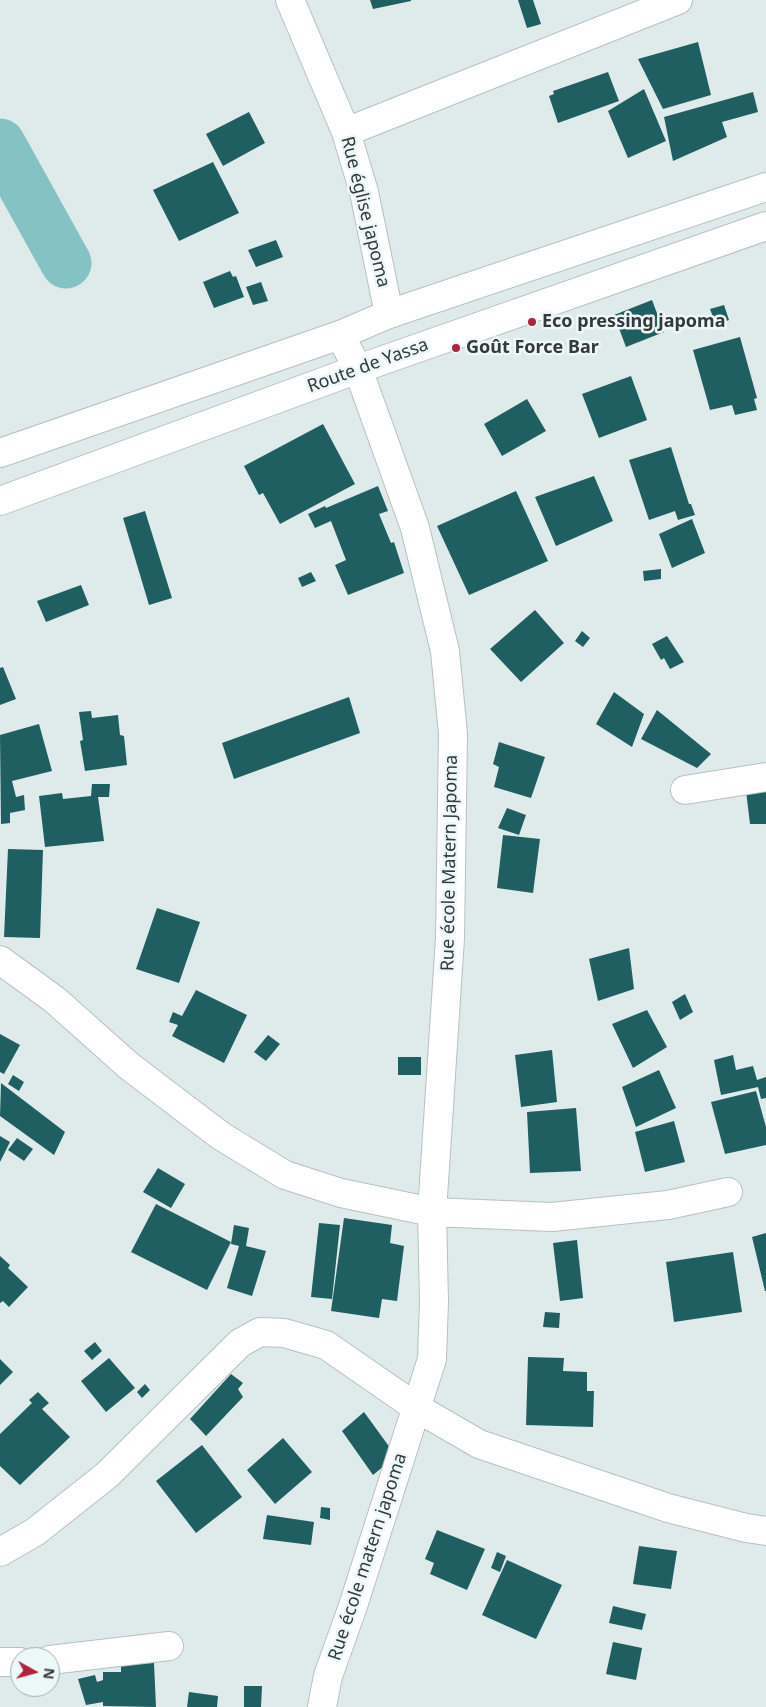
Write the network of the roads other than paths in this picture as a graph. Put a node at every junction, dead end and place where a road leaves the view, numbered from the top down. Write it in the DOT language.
graph roads {
  1 [pos="290,0"];
  2 [pos="678,0"];
  3 [pos="346,132"];
  4 [pos="766,187"];
  5 [pos="766,226"];
  6 [pos="390,314"];
  7 [pos="340,334"];
  8 [pos="358,369"];
  9 [pos="0,453"];
  10 [pos="0,501"];
  11 [pos="766,778"];
  12 [pos="685,790"];
  13 [pos="0,960"];
  14 [pos="728,1192"];
  15 [pos="432,1212"];
  16 [pos="416,1408"];
  17 [pos="766,1530"];
  18 [pos="0,1552"];
  19 [pos="169,1646"];
  20 [pos="60,1659"];
  21 [pos="322,1707"];
  1 -- 3 [label="street, Rue église japoma"];
  2 -- 3 [label="street"];
  3 -- 6 [label="street, Rue église japoma"];
  4 -- 6 [label="street"];
  5 -- 8 [label="street, Route de Yassa"];
  6 -- 7 [label="street"];
  7 -- 8 [label="street, Rue école Matern Japoma"];
  7 -- 9 [label="street"];
  8 -- 10 [label="street, Route de Yassa"];
  8 -- 15 [label="street, Rue école Matern Japoma"];
  11 -- 12 [label="street"];
  13 -- 15 [label="street"];
  14 -- 15 [label="street"];
  15 -- 16 [label="street, Rue école Matern Japoma"];
  16 -- 17 [label="street"];
  16 -- 18 [label="street"];
  16 -- 21 [label="street, Rue école matern japoma"];
  19 -- 20 [label="street"];
}
